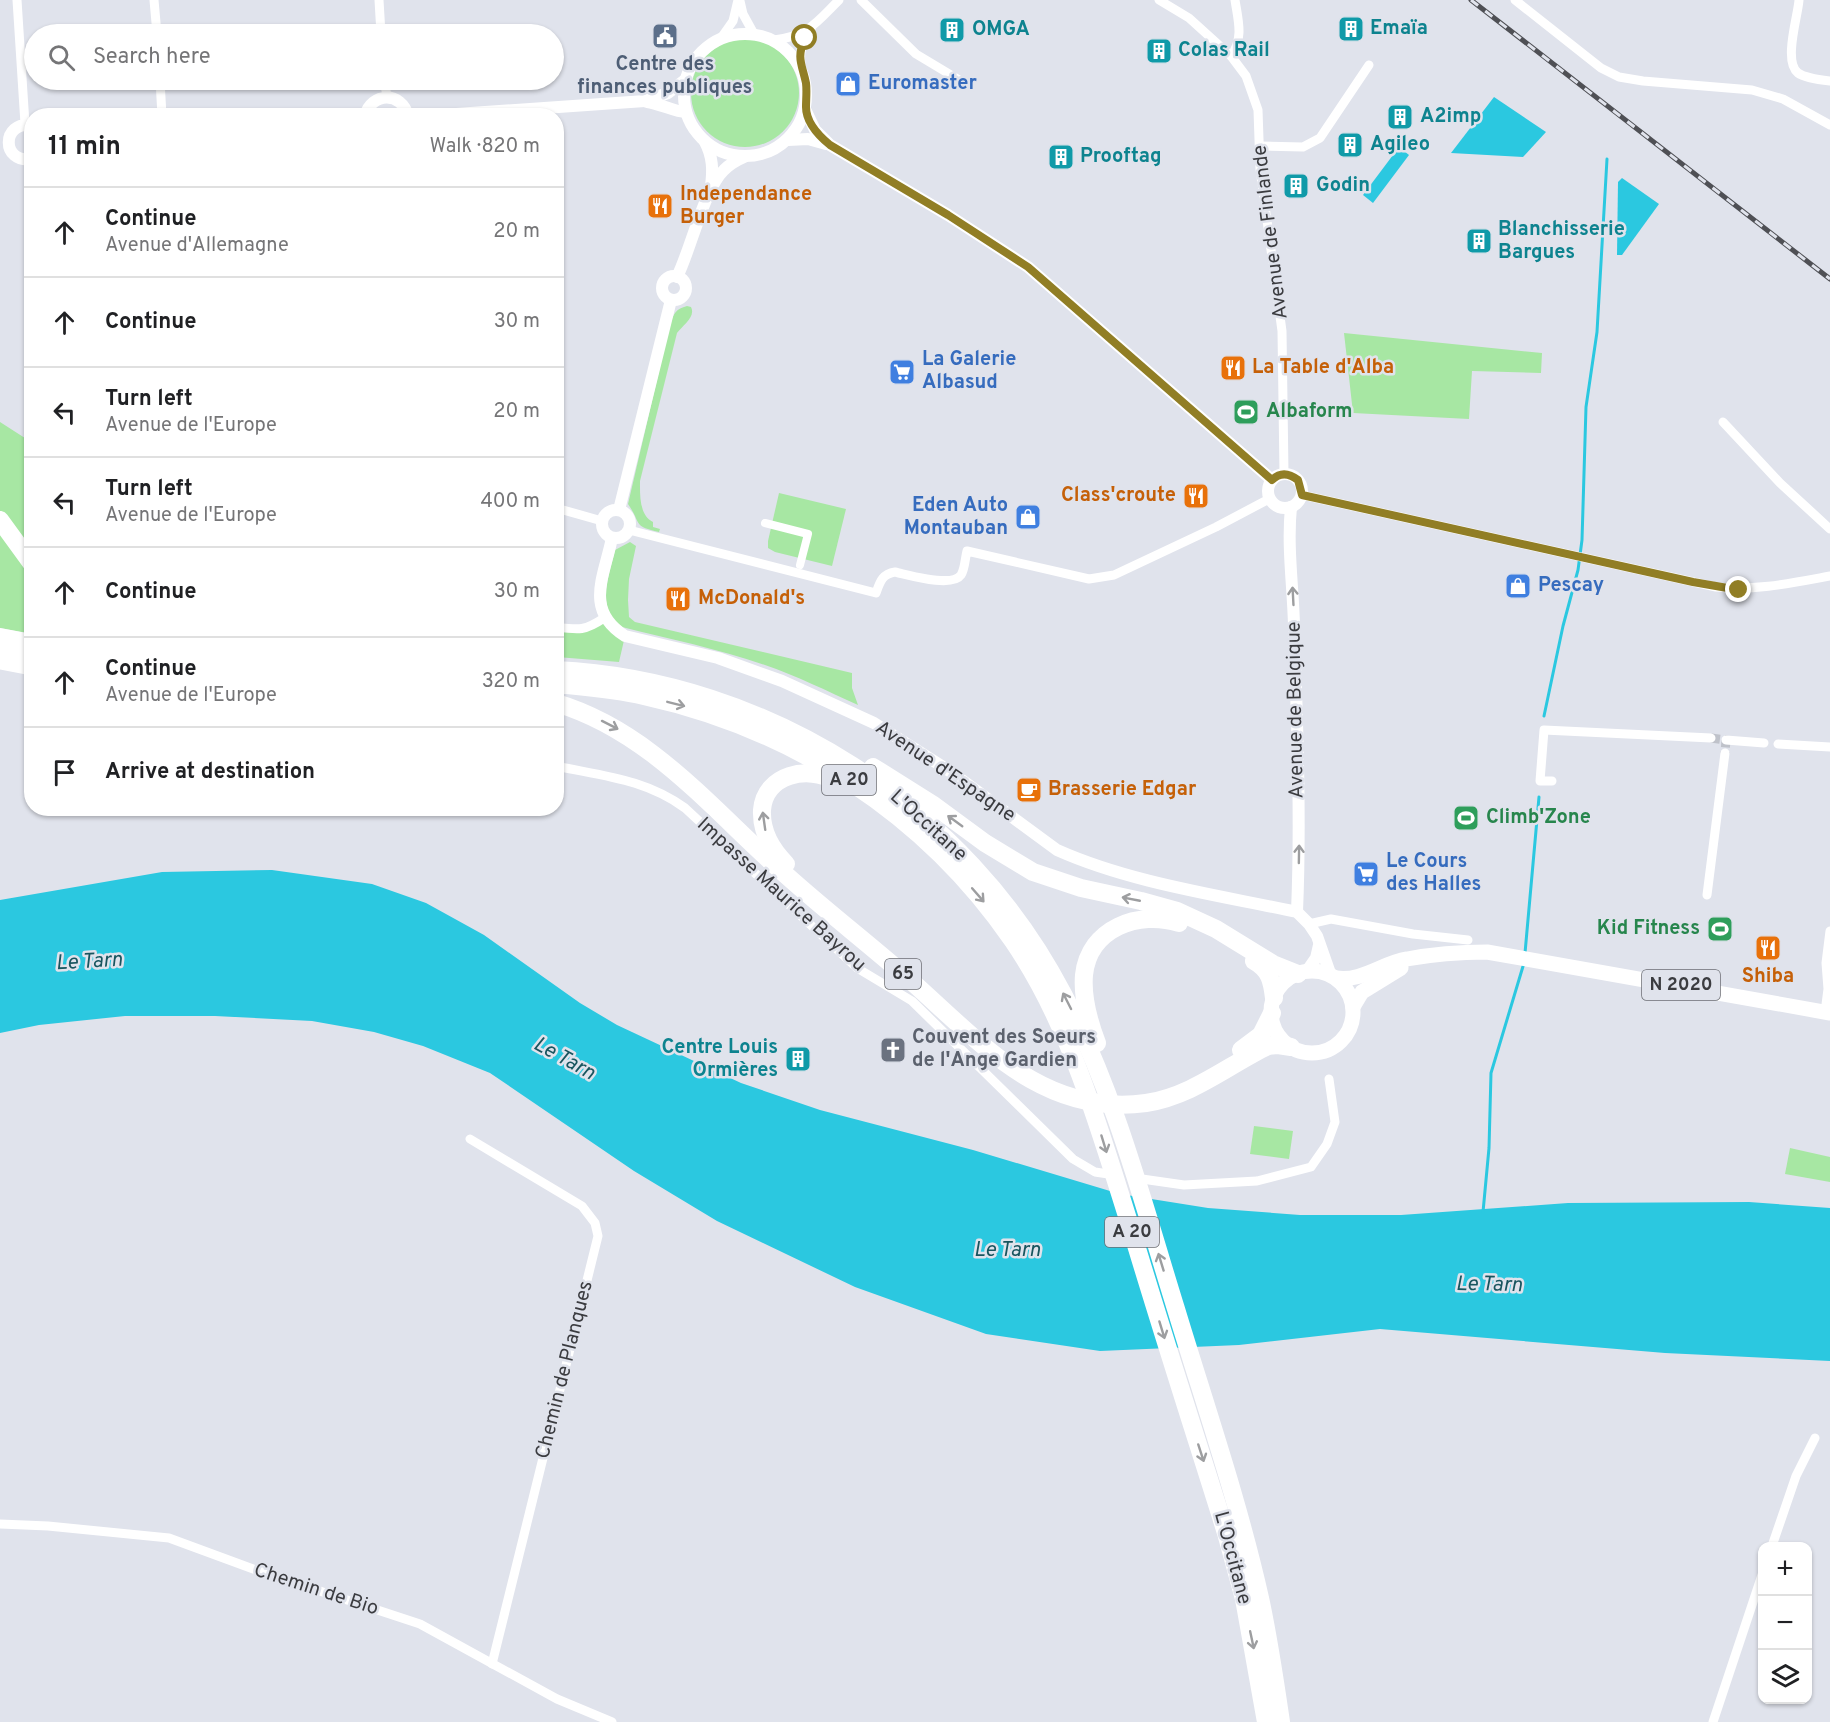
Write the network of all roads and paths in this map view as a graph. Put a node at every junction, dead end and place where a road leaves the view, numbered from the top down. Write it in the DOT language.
graph roads {
  1 [pos="17,0"];
  2 [pos="154,0"];
  3 [pos="379,0"];
  4 [pos="739,0"];
  5 [pos="839,0"];
  6 [pos="861,0"];
  7 [pos="1159,0"];
  8 [pos="1236,0"];
  9 [pos="1515,0"];
  10 [pos="1799,0"];
  11 [pos="155,24"];
  12 [pos="380,24"];
  13 [pos="812,27"];
  14 [pos="754,34"];
  15 [pos="721,38"];
  16 [pos="774,40"];
  17 [pos="1231,56"];
  18 [pos="1369,65"];
  19 [pos="802,70"];
  20 [pos="24,79"];
  21 [pos="685,80"];
  22 [pos="1830,81"];
  23 [pos="966,84"];
  24 [pos="25,90"];
  25 [pos="161,90"];
  26 [pos="386,90"];
  27 [pos="387,96"];
  28 [pos="645,101"];
  29 [pos="27,108"];
  30 [pos="162,108"];
  31 [pos="367,108"];
  32 [pos="405,108"];
  33 [pos="543,108"];
  34 [pos="805,109"];
  35 [pos="686,112"];
  36 [pos="24,124"];
  37 [pos="1830,125"];
  38 [pos="788,140"];
  39 [pos="705,142"];
  40 [pos="4,144"];
  41 [pos="830,145"];
  42 [pos="1260,146"];
  43 [pos="744,157"];
  44 [pos="24,160"];
  45 [pos="711,190"];
  46 [pos="1723,422"];
  47 [pos="1284,474"];
  48 [pos="1272,480"];
  49 [pos="1302,495"];
  50 [pos="1269,499"];
  51 [pos="1291,507"];
  52 [pos="564,510"];
  53 [pos="619,510"];
  54 [pos="0,520"];
  55 [pos="602,521"];
  56 [pos="765,523"];
  57 [pos="1830,529"];
  58 [pos="628,530"];
  59 [pos="612,538"];
  60 [pos="24,553"];
  61 [pos="801,565"];
  62 [pos="1830,576"];
  63 [pos="604,618"];
  64 [pos="564,628"];
  65 [pos="0,638"];
  66 [pos="24,642"];
  67 [pos="0,652"];
  68 [pos="24,656"];
  69 [pos="0,665"];
  70 [pos="24,670"];
  71 [pos="564,671"];
  72 [pos="564,685"];
  73 [pos="564,706"];
  74 [pos="766,719"];
  75 [pos="1711,738"];
  76 [pos="1726,740"];
  77 [pos="1764,743"];
  78 [pos="1778,744"];
  79 [pos="1830,747"];
  80 [pos="1725,753"];
  81 [pos="564,768"];
  82 [pos="1552,782"];
  83 [pos="944,858"];
  84 [pos="1707,895"];
  85 [pos="1297,912"];
  86 [pos="1309,924"];
  87 [pos="1830,931"];
  88 [pos="1468,940"];
  89 [pos="1319,945"];
  90 [pos="1426,957"];
  91 [pos="1303,973"];
  92 [pos="1333,977"];
  93 [pos="1273,1006"];
  94 [pos="1353,1007"];
  95 [pos="1827,1012"];
  96 [pos="1291,1047"];
  97 [pos="1103,1074"];
  98 [pos="1329,1079"];
  99 [pos="470,1139"];
  100 [pos="1815,1437"];
  101 [pos="0,1524"];
  102 [pos="1773,1542"];
  103 [pos="1758,1587"];
  104 [pos="492,1664"];
  105 [pos="612,1722"];
  106 [pos="1266,1722"];
  107 [pos="1281,1722"];
  108 [pos="1713,1722"];
  1 -- 20 [label="street"];
  2 -- 11 [label="street"];
  3 -- 12 [label="street"];
  4 -- 14 [label="street"];
  4 -- 15 [label="street"];
  5 -- 13 [label="street"];
  6 -- 23 [label="street"];
  7 -- 17 [label="street, Avenue de Finlande"];
  8 -- 17 [label="street"];
  9 -- 37 [label="street"];
  10 -- 22 [label="street"];
  13 -- 16 [label="street"];
  13 -- 19 [label="street"];
  14 -- 15 [label="street"];
  14 -- 16 [label="street"];
  15 -- 21 [label="street"];
  16 -- 19 [label="street"];
  17 -- 42 [label="street, Avenue de Finlande"];
  18 -- 42 [label="street"];
  19 -- 34 [label="street"];
  21 -- 28 [label="street"];
  21 -- 35 [label="street"];
  24 -- 29 [label="street"];
  25 -- 30 [label="street"];
  26 -- 27 [label="street"];
  27 -- 31 [label="street"];
  27 -- 32 [label="street"];
  28 -- 33 [label="street"];
  28 -- 35 [label="street"];
  34 -- 38 [label="street"];
  34 -- 41 [label="street"];
  35 -- 39 [label="street"];
  36 -- 40 [label="street"];
  38 -- 41 [label="street"];
  38 -- 43 [label="street"];
  39 -- 43 [label="street"];
  39 -- 45 [label="street"];
  40 -- 44 [label="street"];
  41 -- 48 [label="street"];
  42 -- 47 [label="street, Avenue de Finlande"];
  43 -- 45 [label="street"];
  45 -- 53 [label="street"];
  46 -- 57 [label="street"];
  47 -- 48 [label="street"];
  47 -- 49 [label="street"];
  48 -- 50 [label="street"];
  49 -- 51 [label="street"];
  49 -- 62 [label="street"];
  50 -- 51 [label="street"];
  50 -- 58 [label="street"];
  85 -- 51 [label="street, Avenue de Belgique, one-way"];
  52 -- 55 [label="street"];
  53 -- 55 [label="street"];
  53 -- 58 [label="street"];
  54 -- 60 [label="highway"];
  55 -- 59 [label="street"];
  56 -- 61 [label="street"];
  58 -- 59 [label="street"];
  59 -- 63 [label="street"];
  63 -- 64 [label="street"];
  63 -- 85 [label="street, Avenue d'Espagne"];
  65 -- 66 [label="highway"];
  67 -- 68 [label="highway"];
  69 -- 70 [label="street"];
  71 -- 74 [label="highway, L'Occitane / A 20"];
  72 -- 83 [label="highway, L'Occitane / A 20, one-way"];
  73 -- 96 [label="highway, 65, one-way"];
  91 -- 74 [label="highway, one-way"];
  97 -- 74 [label="highway, L'Occitane / A 20, one-way"];
  75 -- 82 [label="street"];
  76 -- 77 [label="street"];
  78 -- 79 [label="street"];
  80 -- 84 [label="street"];
  81 -- 98 [label="street, Impasse Maurice Bayrou"];
  93 -- 83 [label="highway, 65, one-way"];
  83 -- 106 [label="highway, L'Occitane / A 20, one-way"];
  85 -- 86 [label="street"];
  86 -- 88 [label="street"];
  86 -- 89 [label="street"];
  87 -- 95 [label="street"];
  89 -- 91 [label="street"];
  89 -- 92 [label="street"];
  90 -- 92 [label="main road, N 2020"];
  90 -- 94 [label="main road, N 2020"];
  90 -- 95 [label="main road, N 2020"];
  91 -- 92 [label="main road"];
  91 -- 93 [label="main road"];
  92 -- 94 [label="main road"];
  93 -- 96 [label="main road"];
  93 -- 97 [label="highway"];
  94 -- 96 [label="main road"];
  107 -- 97 [label="highway, L'Occitane / A 20, one-way"];
  99 -- 104 [label="street, Chemin de Planques"];
  100 -- 102 [label="street"];
  101 -- 104 [label="street, Chemin de Bio"];
  103 -- 108 [label="street"];
  104 -- 105 [label="street, Chemin de Bio"];
}
